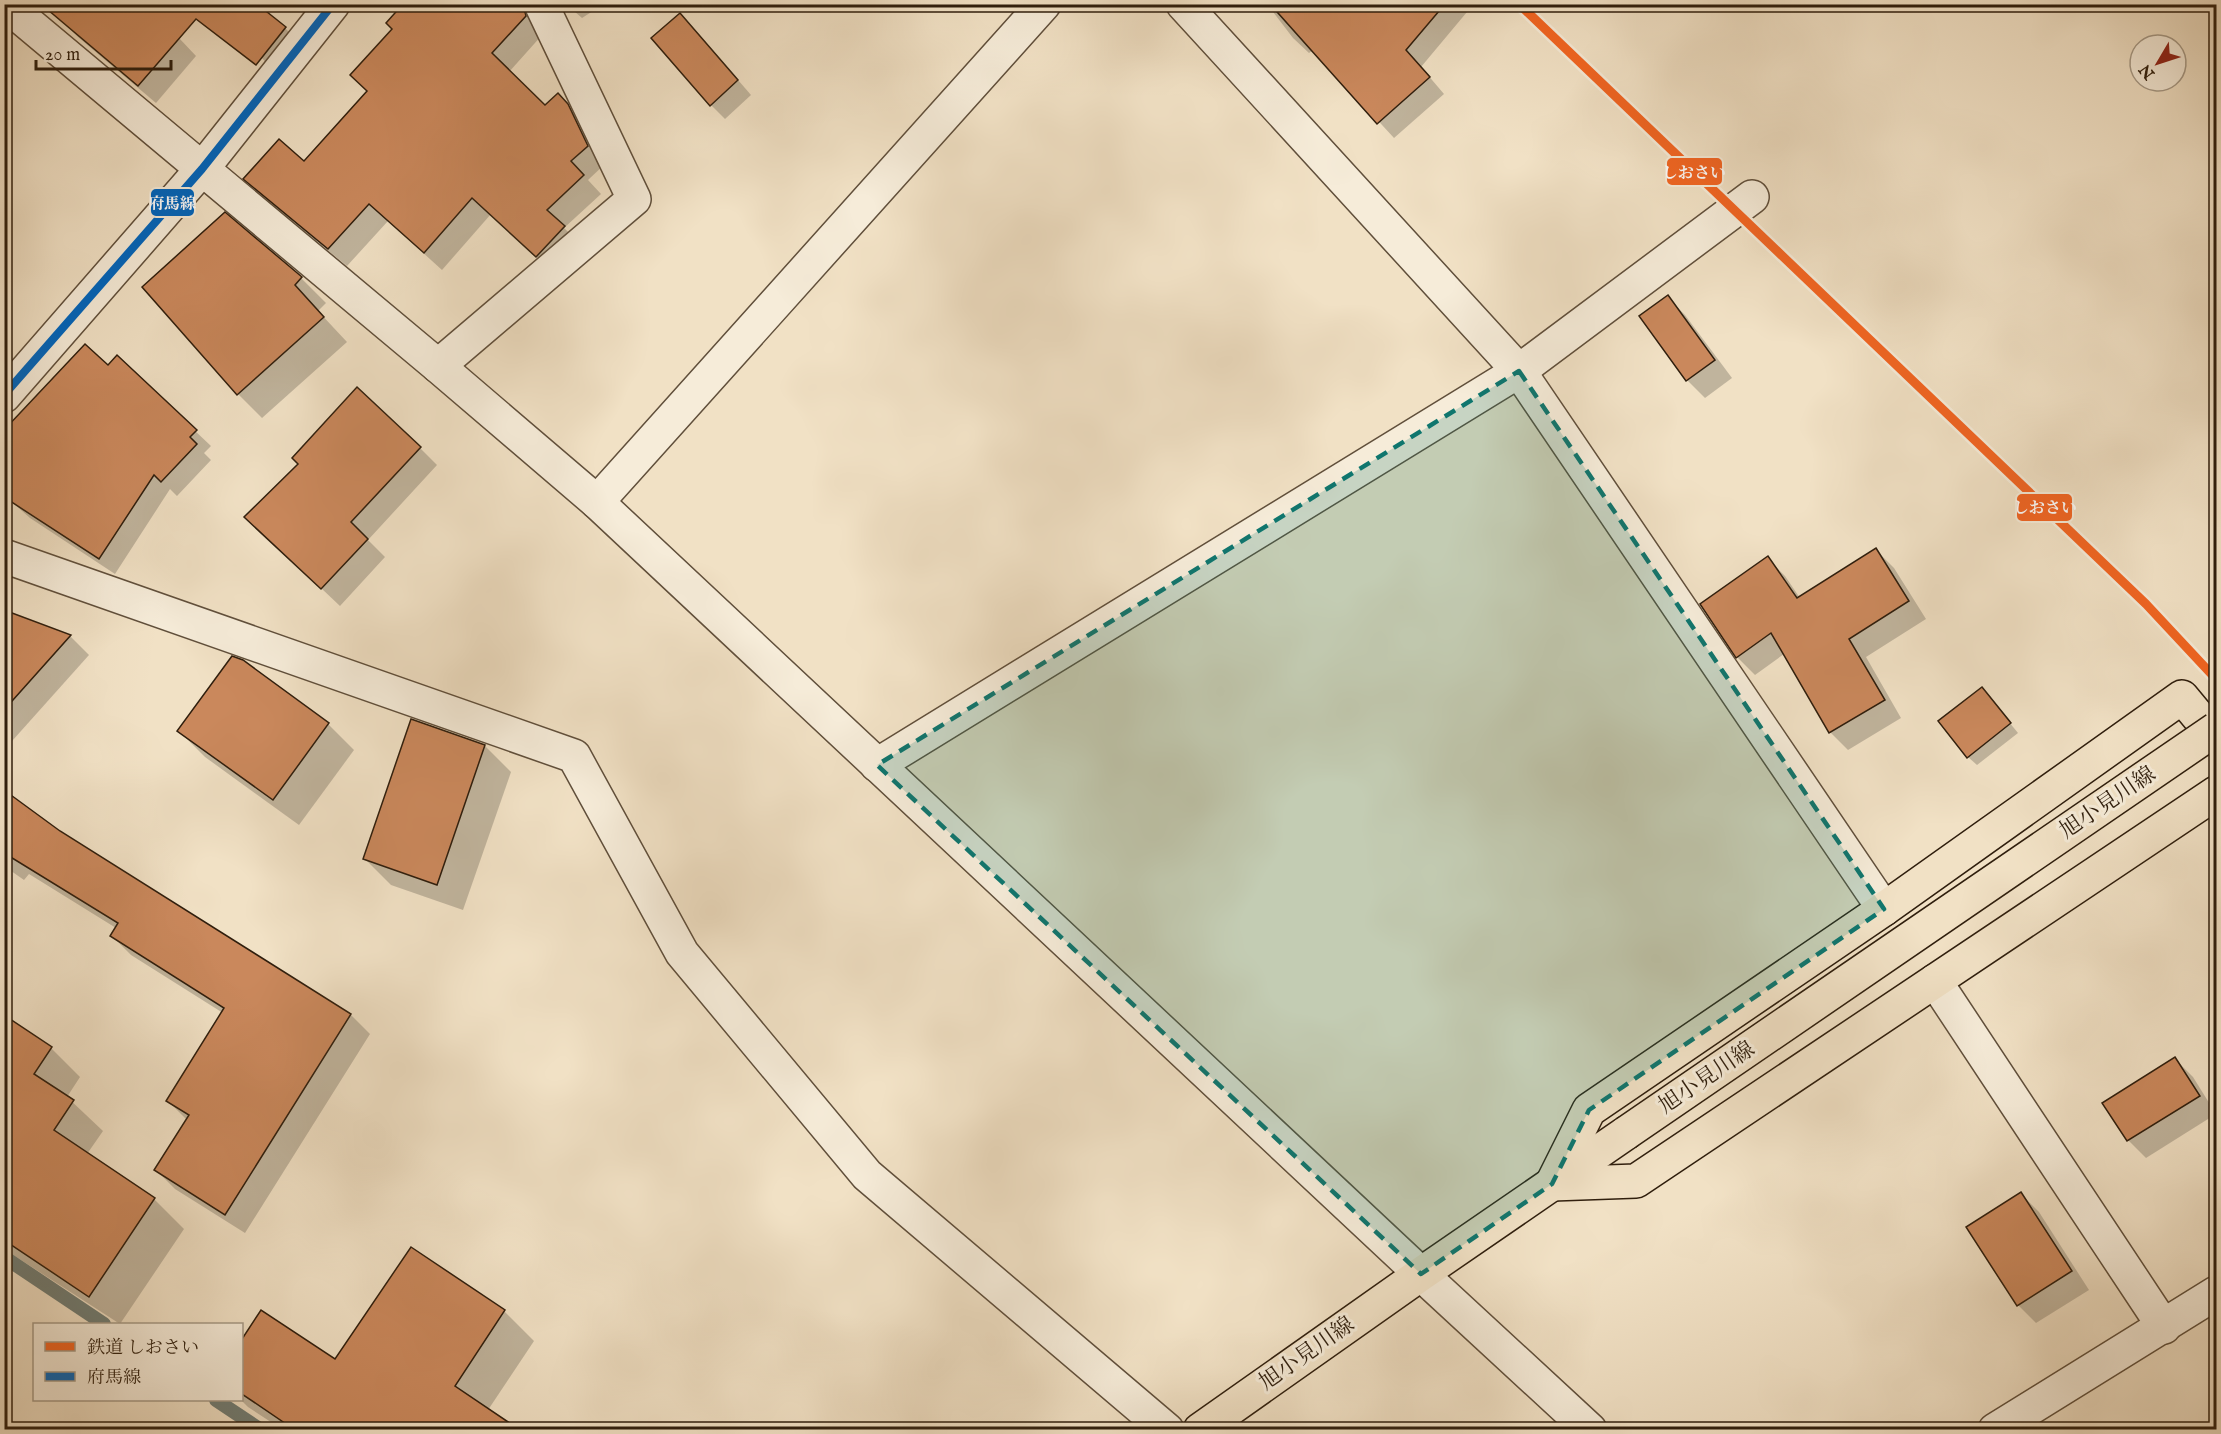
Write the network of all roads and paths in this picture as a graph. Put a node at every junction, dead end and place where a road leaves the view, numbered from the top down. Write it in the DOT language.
graph roads {
  1 [pos="5,4"];
  2 [pos="333,4"];
  3 [pos="542,4"];
  4 [pos="1044,4"];
  5 [pos="1183,4"];
  6 [pos="202,169"];
  7 [pos="1752,197"];
  8 [pos="438,366"];
  9 [pos="1519,371"];
  10 [pos="4,396"];
  11 [pos="597,502"];
  12 [pos="4,556"];
  13 [pos="2217,729"];
  14 [pos="2217,738"];
  15 [pos="877,765"];
  16 [pos="2217,794"];
  17 [pos="1884,909"];
  18 [pos="1935,981"];
  19 [pos="1552,1184"];
  20 [pos="1420,1274"];
  21 [pos="2217,1293"];
  22 [pos="2164,1327"];
  23 [pos="1167,1430"];
  24 [pos="1200,1430"];
  25 [pos="1590,1430"];
  26 [pos="1995,1430"];
  1 -- 6 [label="street"];
  2 -- 6 [label="street"];
  3 -- 8 [label="street"];
  4 -- 11 [label="street"];
  5 -- 9 [label="street"];
  6 -- 8 [label="street"];
  6 -- 10 [label="street"];
  7 -- 9 [label="street"];
  8 -- 11 [label="street"];
  9 -- 15 [label="street"];
  9 -- 17 [label="street"];
  11 -- 15 [label="street"];
  12 -- 23 [label="street"];
  13 -- 19 [label="main road, 旭小見川線, bridge"];
  14 -- 17 [label="main road"];
  15 -- 20 [label="street"];
  16 -- 18 [label="main road"];
  17 -- 19 [label="main road"];
  18 -- 19 [label="main road"];
  18 -- 22 [label="street"];
  19 -- 20 [label="main road, 旭小見川線"];
  20 -- 24 [label="main road, 旭小見川線"];
  20 -- 25 [label="street"];
  21 -- 22 [label="street"];
  22 -- 26 [label="street"];
}
